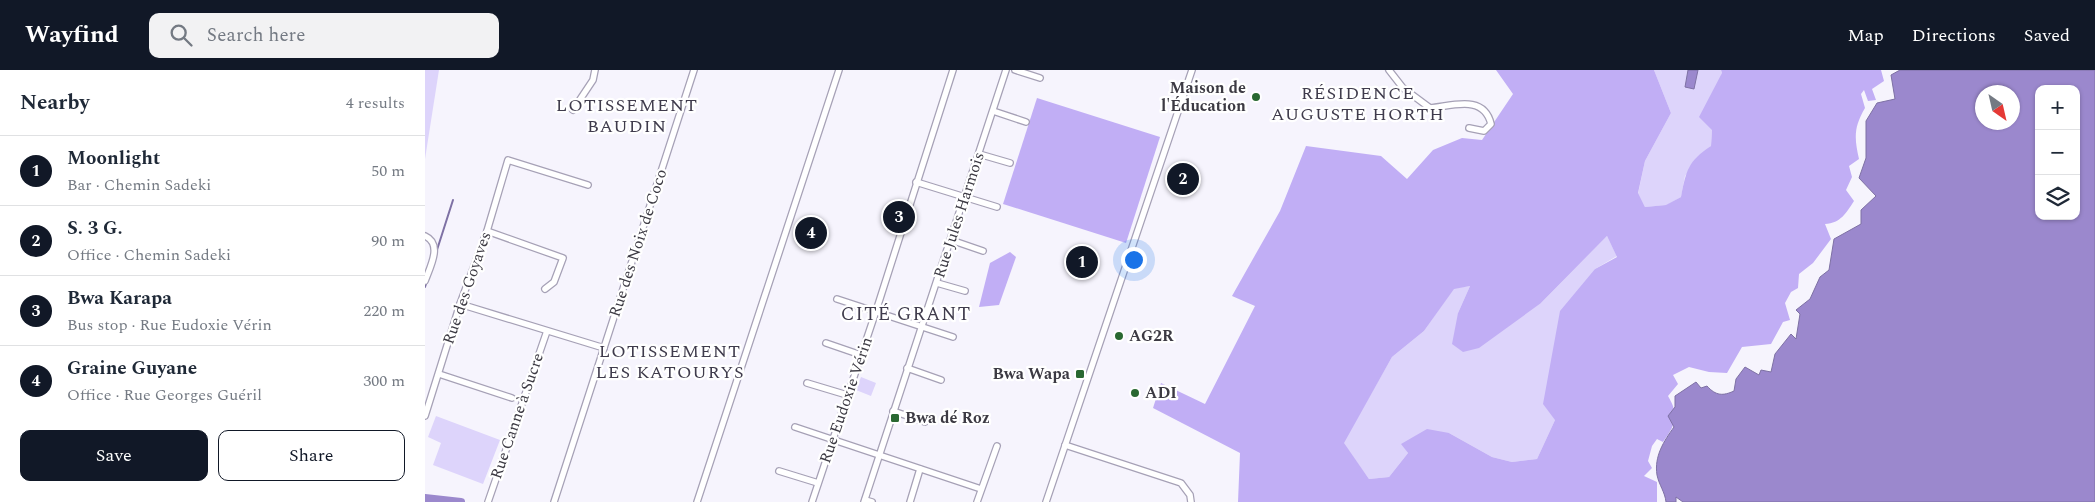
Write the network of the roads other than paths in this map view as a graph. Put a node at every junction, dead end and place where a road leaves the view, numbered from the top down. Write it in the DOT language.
graph roads {
  1 [pos="595,70"];
  2 [pos="694,70"];
  3 [pos="839,70"];
  4 [pos="953,70"];
  5 [pos="1006,70"];
  6 [pos="1015,70"];
  7 [pos="1192,70"];
  8 [pos="1389,70"];
  9 [pos="1040,78"];
  10 [pos="573,110"];
  11 [pos="993,111"];
  12 [pos="1026,122"];
  13 [pos="1469,128"];
  14 [pos="979,154"];
  15 [pos="1010,163"];
  16 [pos="916,182"];
  17 [pos="588,185"];
  18 [pos="965,197"];
  19 [pos="997,207"];
  20 [pos="487,231"];
  21 [pos="425,236"];
  22 [pos="951,240"];
  23 [pos="983,251"];
  24 [pos="425,281"];
  25 [pos="937,283"];
  26 [pos="545,290"];
  27 [pos="965,291"];
  28 [pos="837,299"];
  29 [pos="460,304"];
  30 [pos="876,311"];
  31 [pos="922,327"];
  32 [pos="547,331"];
  33 [pos="953,337"];
  34 [pos="826,343"];
  35 [pos="604,348"];
  36 [pos="861,354"];
  37 [pos="907,368"];
  38 [pos="439,374"];
  39 [pos="941,380"];
  40 [pos="807,383"];
  41 [pos="847,395"];
  42 [pos="512,398"];
  43 [pos="893,411"];
  44 [pos="425,416"];
  45 [pos="925,422"];
  46 [pos="795,427"];
  47 [pos="832,440"];
  48 [pos="1065,444"];
  49 [pos="997,446"];
  50 [pos="878,456"];
  51 [pos="920,469"];
  52 [pos="779,472"];
  53 [pos="818,483"];
  54 [pos="981,490"];
  55 [pos="1048,500"];
  56 [pos="864,501"];
  57 [pos="488,502"];
  58 [pos="554,502"];
  59 [pos="697,502"];
  60 [pos="812,502"];
  61 [pos="872,502"];
  62 [pos="910,502"];
  63 [pos="977,502"];
  64 [pos="1191,502"];
  1 -- 10 [label="street"];
  2 -- 35 [label="street, Rue des Noix de Coco"];
  3 -- 59 [label="street"];
  4 -- 16 [label="street, Rue Eudoxie Vérin"];
  5 -- 11 [label="street, Rue Jules Harmois"];
  6 -- 9 [label="street"];
  7 -- 48 [label="street"];
  8 -- 13 [label="street"];
  11 -- 12 [label="street"];
  11 -- 14 [label="street, Rue Jules Harmois"];
  14 -- 15 [label="street"];
  14 -- 18 [label="street, Rue Jules Harmois"];
  16 -- 18 [label="street"];
  16 -- 30 [label="street, Rue Eudoxie Vérin"];
  17 -- 20 [label="street, Rue des Goyaves"];
  18 -- 19 [label="street"];
  18 -- 22 [label="street, Rue Jules Harmois"];
  20 -- 26 [label="street"];
  20 -- 29 [label="street, Rue des Goyaves"];
  21 -- 24 [label="street"];
  22 -- 23 [label="street"];
  22 -- 25 [label="street, Rue Jules Harmois"];
  25 -- 27 [label="street"];
  25 -- 31 [label="street, Rue Jules Harmois"];
  28 -- 30 [label="street"];
  29 -- 32 [label="street"];
  29 -- 38 [label="street, Rue des Goyaves"];
  30 -- 31 [label="street"];
  30 -- 36 [label="street, Rue Eudoxie Vérin"];
  31 -- 33 [label="street"];
  31 -- 37 [label="street, Rue Jules Harmois"];
  32 -- 35 [label="street"];
  32 -- 57 [label="street, Rue Canne à Sucre"];
  34 -- 36 [label="street"];
  35 -- 58 [label="street, Rue des Noix de Coco"];
  36 -- 41 [label="street, Rue Eudoxie Vérin"];
  37 -- 39 [label="street"];
  37 -- 43 [label="street, Rue Jules Harmois"];
  38 -- 42 [label="street"];
  38 -- 44 [label="street, Rue des Goyaves"];
  40 -- 41 [label="street"];
  41 -- 47 [label="street, Rue Eudoxie Vérin"];
  43 -- 45 [label="street"];
  43 -- 50 [label="street, Rue Jules Harmois"];
  46 -- 47 [label="street"];
  47 -- 50 [label="street"];
  47 -- 53 [label="street, Rue Eudoxie Vérin"];
  48 -- 55 [label="street"];
  48 -- 64 [label="street"];
  49 -- 54 [label="street"];
  50 -- 51 [label="street"];
  50 -- 56 [label="street, Rue Jules Harmois"];
  51 -- 54 [label="street"];
  51 -- 62 [label="street"];
  52 -- 53 [label="street"];
  53 -- 60 [label="street, Rue Eudoxie Vérin"];
  54 -- 63 [label="street"];
  56 -- 61 [label="street"];
}
